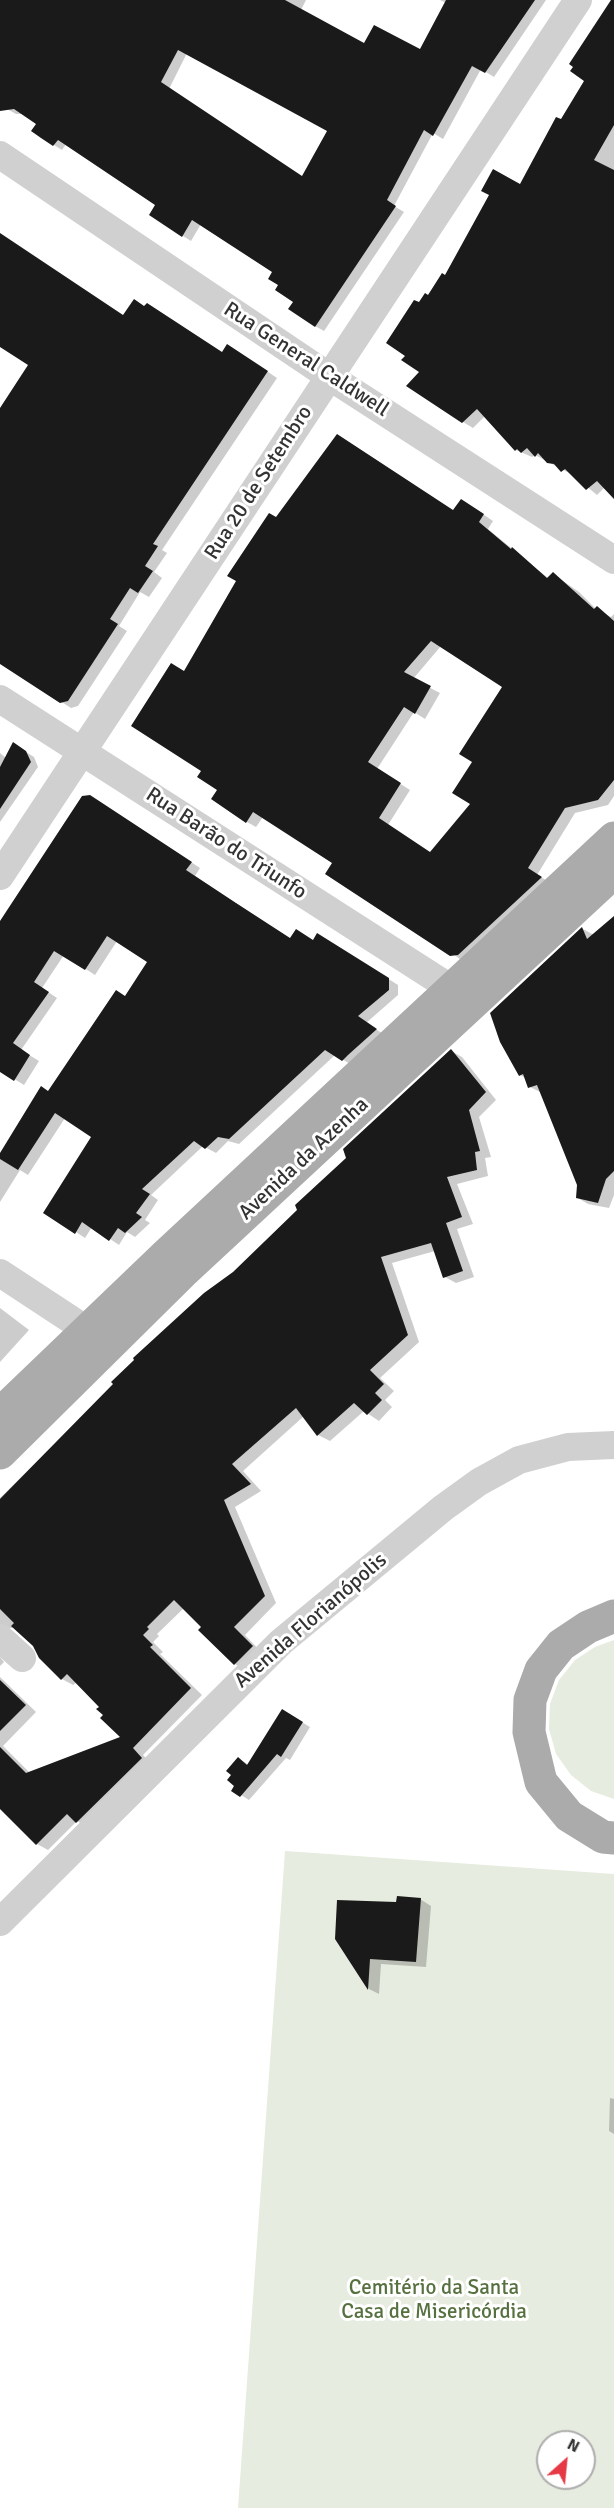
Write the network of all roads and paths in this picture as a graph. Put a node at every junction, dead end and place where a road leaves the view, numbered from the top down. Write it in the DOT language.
graph roads {
  1 [pos="578,0"];
  2 [pos="0,155"];
  3 [pos="330,377"];
  4 [pos="614,560"];
  5 [pos="0,699"];
  6 [pos="82,752"];
  7 [pos="614,838"];
  8 [pos="614,872"];
  9 [pos="0,876"];
  10 [pos="452,989"];
  11 [pos="0,1273"];
  12 [pos="99,1338"];
  13 [pos="0,1414"];
  14 [pos="614,1445"];
  15 [pos="0,1453"];
  16 [pos="614,1616"];
  17 [pos="0,1638"];
  18 [pos="22,1659"];
  19 [pos="614,1838"];
  20 [pos="0,1922"];
  1 -- 3 [label="street, Rua 20 de Setembro"];
  2 -- 3 [label="street, Rua General Caldwell"];
  3 -- 4 [label="street, Rua General Caldwell"];
  3 -- 6 [label="street, Rua 20 de Setembro"];
  5 -- 6 [label="street, Rua Barão do Triunfo"];
  6 -- 9 [label="street, Rua 20 de Setembro"];
  6 -- 10 [label="street, Rua Barão do Triunfo"];
  7 -- 10 [label="main road, Avenida da Azenha"];
  8 -- 12 [label="main road, Avenida da Azenha"];
  10 -- 12 [label="main road, Avenida da Azenha"];
  11 -- 12 [label="street"];
  12 -- 13 [label="main road, Avenida da Azenha"];
  12 -- 15 [label="main road, Avenida da Azenha"];
  14 -- 20 [label="street, Avenida Florianópolis"];
  16 -- 19 [label="main road"];
  17 -- 18 [label="street"];
}
